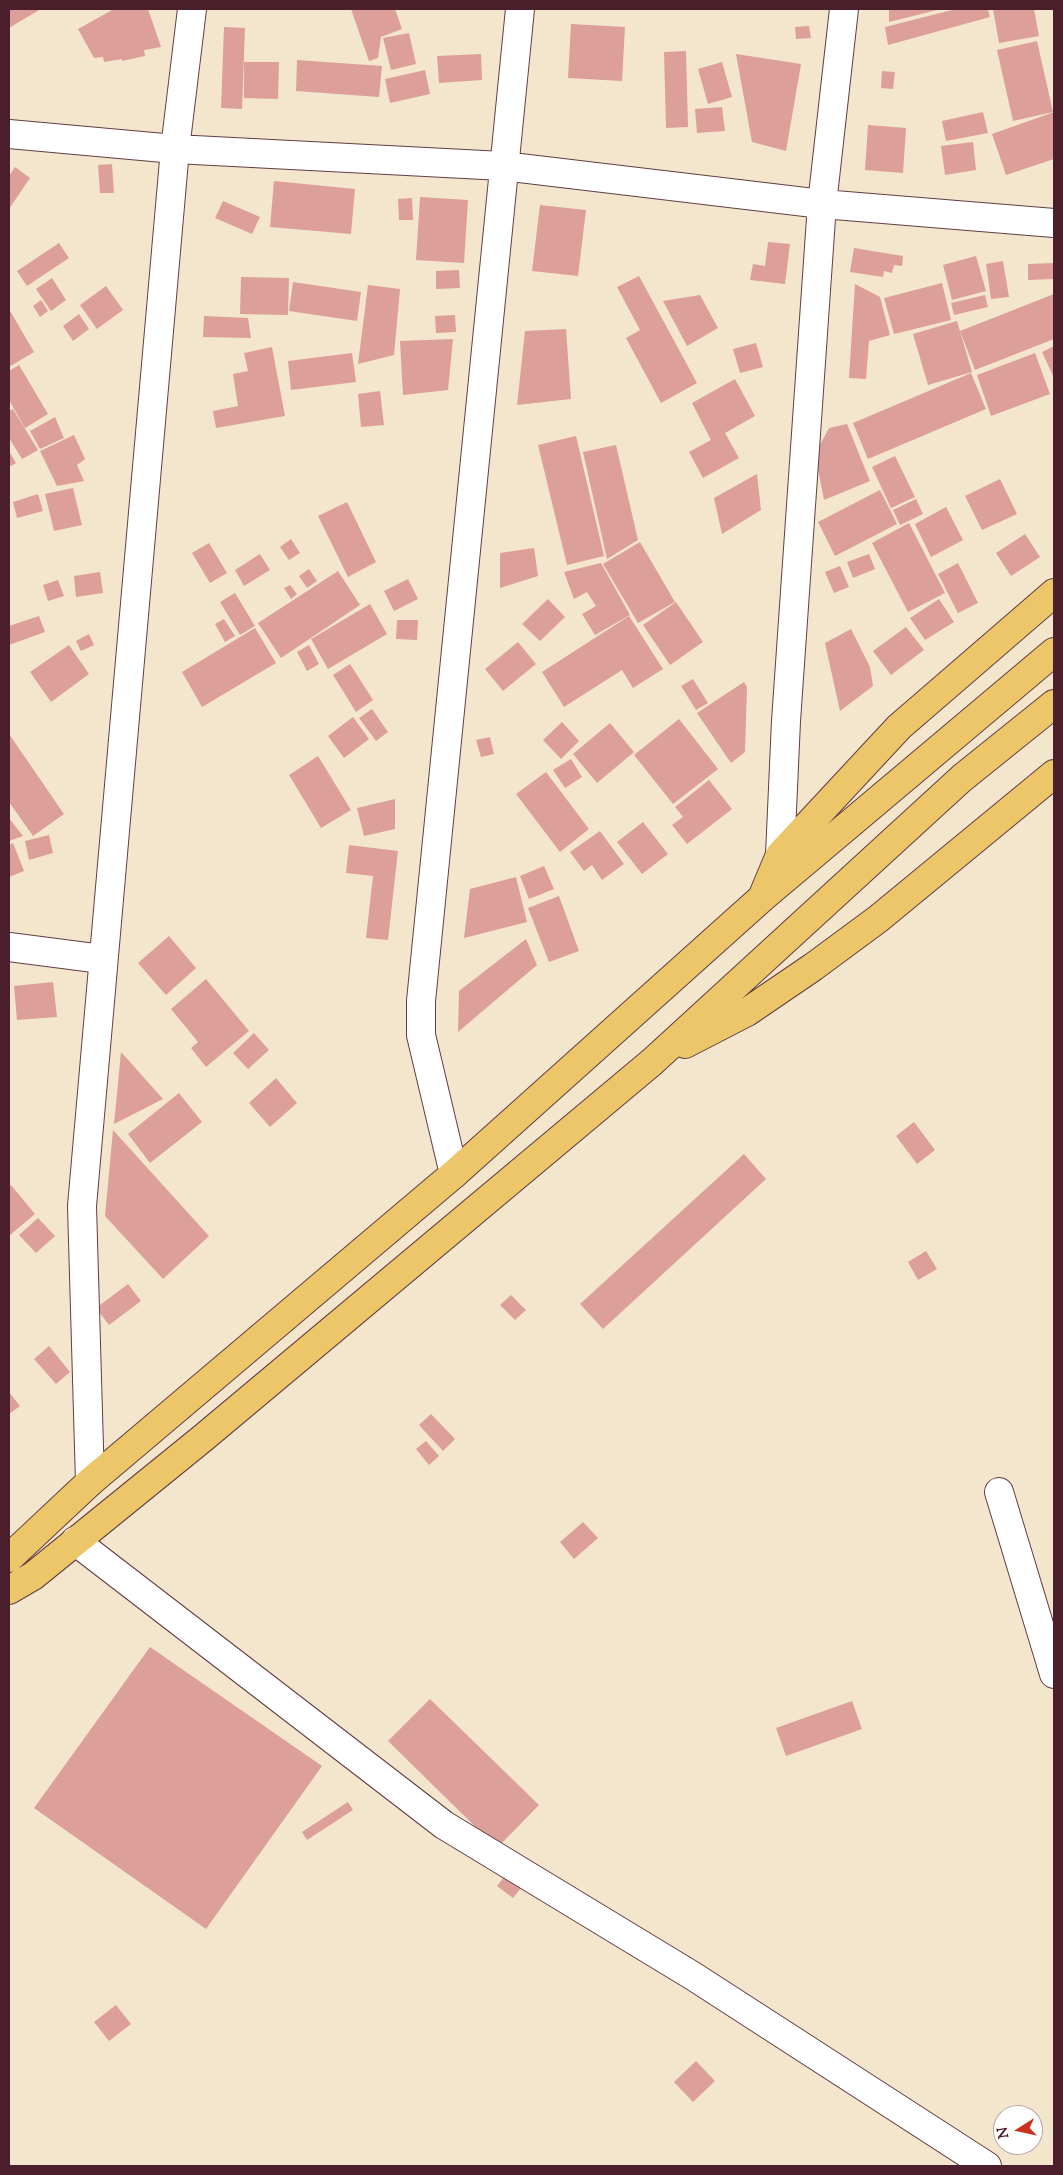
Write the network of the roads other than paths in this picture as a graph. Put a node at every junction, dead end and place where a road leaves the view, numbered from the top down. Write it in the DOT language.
graph roads {
  1 [pos="192,9"];
  2 [pos="520,9"];
  3 [pos="844,9"];
  4 [pos="9,134"];
  5 [pos="174,150"];
  6 [pos="503,166"];
  7 [pos="822,204"];
  8 [pos="1054,223"];
  9 [pos="1054,593"];
  10 [pos="1054,652"];
  11 [pos="1054,704"];
  12 [pos="1054,774"];
  13 [pos="780,855"];
  14 [pos="763,897"];
  15 [pos="9,947"];
  16 [pos="102,959"];
  17 [pos="652,1062"];
  18 [pos="454,1174"];
  19 [pos="90,1482"];
  20 [pos="999,1492"];
  21 [pos="75,1541"];
  22 [pos="9,1558"];
  23 [pos="9,1590"];
  24 [pos="1054,1674"];
  25 [pos="987,2166"];
  1 -- 5 [label="street"];
  2 -- 6 [label="street"];
  3 -- 7 [label="street"];
  4 -- 5 [label="street"];
  5 -- 6 [label="street"];
  5 -- 16 [label="street"];
  6 -- 7 [label="street"];
  6 -- 18 [label="street"];
  7 -- 8 [label="street"];
  7 -- 13 [label="street"];
  9 -- 13 [label="highway"];
  10 -- 14 [label="highway"];
  11 -- 17 [label="highway"];
  12 -- 17 [label="highway"];
  13 -- 14 [label="highway"];
  14 -- 18 [label="highway"];
  15 -- 16 [label="street"];
  16 -- 19 [label="street"];
  17 -- 21 [label="highway"];
  18 -- 19 [label="highway"];
  19 -- 22 [label="highway"];
  20 -- 24 [label="street"];
  21 -- 23 [label="highway"];
  21 -- 25 [label="street"];
}
